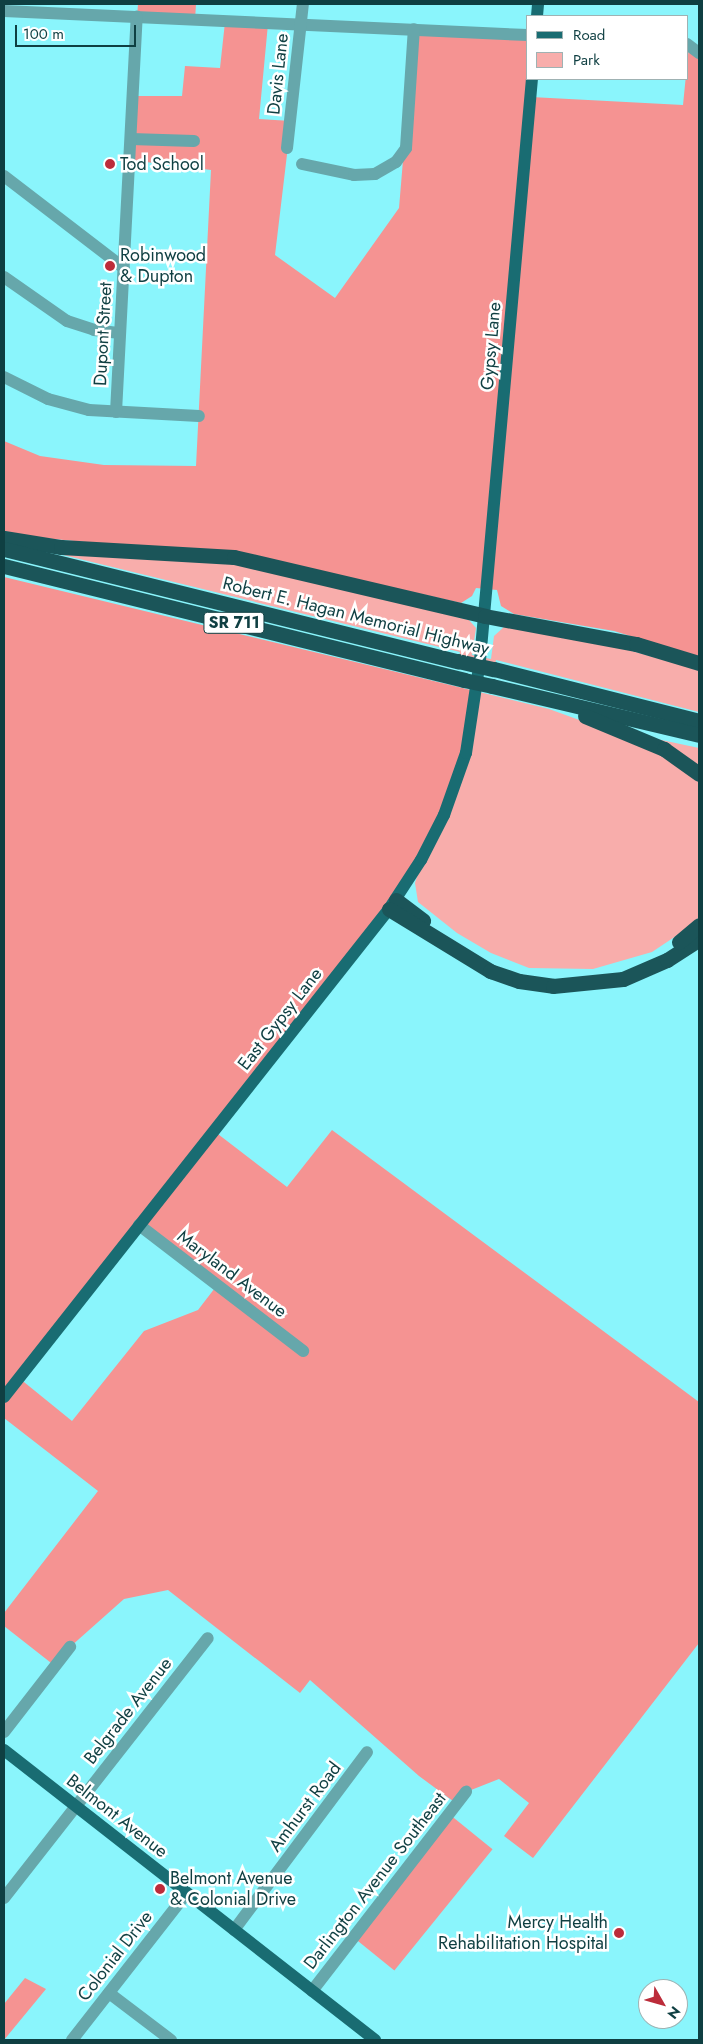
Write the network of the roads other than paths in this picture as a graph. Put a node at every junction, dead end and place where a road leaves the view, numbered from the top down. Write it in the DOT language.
graph roads {
  1 [pos="303,4"];
  2 [pos="4,11"];
  3 [pos="137,17"];
  4 [pos="301,25"];
  5 [pos="414,29"];
  6 [pos="526,35"];
  7 [pos="688,45"];
  8 [pos="699,52"];
  9 [pos="532,80"];
  10 [pos="131,139"];
  11 [pos="194,141"];
  12 [pos="288,148"];
  13 [pos="302,164"];
  14 [pos="4,176"];
  15 [pos="125,244"];
  16 [pos="103,254"];
  17 [pos="124,268"];
  18 [pos="4,277"];
  19 [pos="120,333"];
  20 [pos="4,377"];
  21 [pos="116,412"];
  22 [pos="199,416"];
  23 [pos="4,538"];
  24 [pos="4,549"];
  25 [pos="4,566"];
  26 [pos="485,616"];
  27 [pos="699,663"];
  28 [pos="556,702"];
  29 [pos="699,721"];
  30 [pos="699,735"];
  31 [pos="699,774"];
  32 [pos="393,904"];
  33 [pos="699,925"];
  34 [pos="699,939"];
  35 [pos="139,1226"];
  36 [pos="303,1351"];
  37 [pos="4,1397"];
  38 [pos="208,1638"];
  39 [pos="70,1647"];
  40 [pos="4,1732"];
  41 [pos="4,1750"];
  42 [pos="367,1752"];
  43 [pos="466,1792"];
  44 [pos="76,1806"];
  45 [pos="186,1893"];
  46 [pos="4,1898"];
  47 [pos="234,1930"];
  48 [pos="312,1991"];
  49 [pos="109,1993"];
  50 [pos="72,2040"];
  51 [pos="171,2040"];
  52 [pos="375,2040"];
  1 -- 4 [label="street, Davis Lane"];
  2 -- 3 [label="street"];
  3 -- 4 [label="street"];
  3 -- 10 [label="street, Dupont Street"];
  4 -- 5 [label="street"];
  4 -- 12 [label="street, Davis Lane"];
  5 -- 6 [label="street"];
  5 -- 13 [label="street"];
  7 -- 8 [label="street"];
  9 -- 26 [label="main road, Gypsy Lane"];
  10 -- 11 [label="street"];
  10 -- 15 [label="street, Dupont Street"];
  14 -- 16 [label="street"];
  15 -- 16 [label="street"];
  15 -- 17 [label="street, Dupont Street"];
  16 -- 17 [label="street"];
  17 -- 19 [label="street, Dupont Street"];
  18 -- 19 [label="street"];
  19 -- 21 [label="street, Dupont Street"];
  20 -- 21 [label="street"];
  21 -- 22 [label="street"];
  23 -- 26 [label="highway"];
  24 -- 29 [label="highway, Robert E. Hagan Memorial Highway / SR 711, bridge"];
  25 -- 28 [label="highway, Robert E. Hagan Memorial Highway / SR 711, bridge"];
  26 -- 27 [label="highway"];
  26 -- 32 [label="main road, East Gypsy Lane"];
  28 -- 30 [label="highway, Robert E. Hagan Memorial Highway / SR 711"];
  28 -- 31 [label="highway"];
  32 -- 33 [label="highway"];
  32 -- 34 [label="highway"];
  32 -- 35 [label="main road, East Gypsy Lane"];
  35 -- 36 [label="street, Maryland Avenue"];
  35 -- 37 [label="main road, East Gypsy Lane"];
  38 -- 44 [label="street, Belgrade Avenue"];
  39 -- 40 [label="street"];
  41 -- 44 [label="main road, Belmont Avenue"];
  42 -- 47 [label="street, Amhurst Road"];
  43 -- 48 [label="street, Darlington Avenue Southeast"];
  44 -- 45 [label="main road, Belmont Avenue"];
  44 -- 46 [label="street, Belgrade Avenue"];
  45 -- 47 [label="main road, Belmont Avenue"];
  45 -- 49 [label="street, Colonial Drive"];
  47 -- 48 [label="main road, Belmont Avenue"];
  48 -- 52 [label="main road, Belmont Avenue"];
  49 -- 50 [label="street, Colonial Drive"];
  49 -- 51 [label="street"];
}
